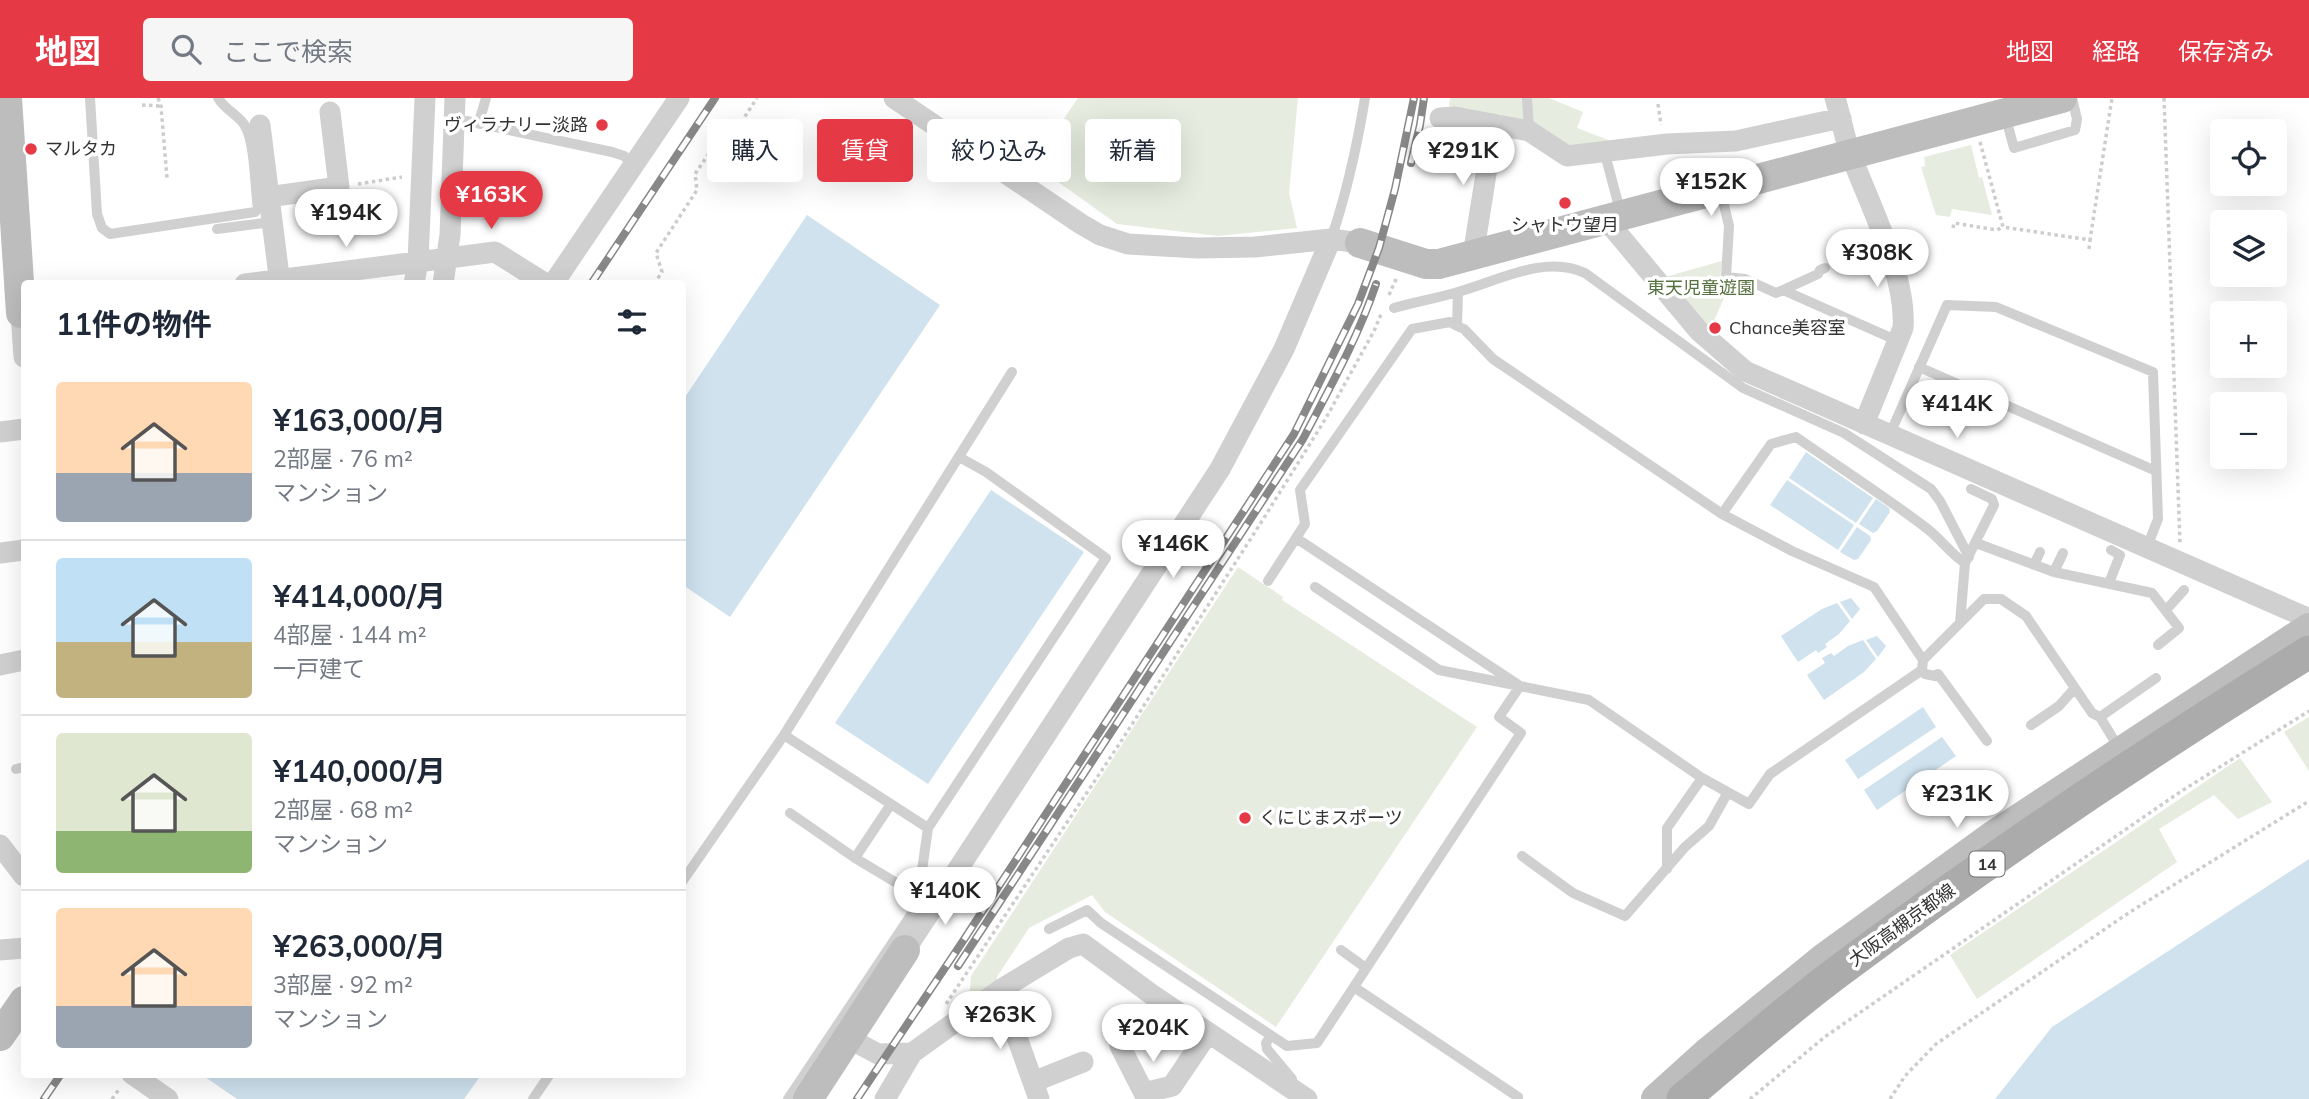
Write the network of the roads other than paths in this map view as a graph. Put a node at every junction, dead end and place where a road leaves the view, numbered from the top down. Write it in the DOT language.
graph roads {
  1 [pos="6,98"];
  2 [pos="90,98"];
  3 [pos="218,98"];
  4 [pos="455,98"];
  5 [pos="486,98"];
  6 [pos="679,98"];
  7 [pos="894,98"];
  8 [pos="1365,98"];
  9 [pos="1527,98"];
  10 [pos="2062,98"];
  11 [pos="2072,98"];
  12 [pos="1838,108"];
  13 [pos="424,109"];
  14 [pos="330,111"];
  15 [pos="2005,113"];
  16 [pos="1440,118"];
  17 [pos="467,121"];
  18 [pos="1494,124"];
  19 [pos="260,125"];
  20 [pos="1530,131"];
  21 [pos="4,132"];
  22 [pos="1604,150"];
  23 [pos="1851,154"];
  24 [pos="634,164"];
  25 [pos="1721,189"];
  26 [pos="268,197"];
  27 [pos="1614,212"];
  28 [pos="6,217"];
  29 [pos="272,222"];
  30 [pos="217,229"];
  31 [pos="1331,239"];
  32 [pos="1360,243"];
  33 [pos="1473,256"];
  34 [pos="448,257"];
  35 [pos="418,261"];
  36 [pos="1825,268"];
  37 [pos="280,280"];
  38 [pos="287,280"];
  39 [pos="415,280"];
  40 [pos="444,280"];
  41 [pos="540,280"];
  42 [pos="556,280"];
  43 [pos="1783,290"];
  44 [pos="1458,292"];
  45 [pos="1394,307"];
  46 [pos="15,314"];
  47 [pos="1457,326"];
  48 [pos="1898,341"];
  49 [pos="21,343"];
  50 [pos="1919,367"];
  51 [pos="1012,372"];
  52 [pos="1864,424"];
  53 [pos="21,429"];
  54 [pos="0,432"];
  55 [pos="1890,433"];
  56 [pos="958,457"];
  57 [pos="2156,471"];
  58 [pos="1971,489"];
  59 [pos="1722,514"];
  60 [pos="1296,538"];
  61 [pos="1976,543"];
  62 [pos="2147,547"];
  63 [pos="21,550"];
  64 [pos="2111,550"];
  65 [pos="2040,552"];
  66 [pos="0,553"];
  67 [pos="2063,553"];
  68 [pos="1967,560"];
  69 [pos="2034,565"];
  70 [pos="2054,572"];
  71 [pos="1268,581"];
  72 [pos="2109,583"];
  73 [pos="1315,587"];
  74 [pos="2184,590"];
  75 [pos="2166,610"];
  76 [pos="1960,623"];
  77 [pos="2309,623"];
  78 [pos="2309,628"];
  79 [pos="2158,645"];
  80 [pos="2309,652"];
  81 [pos="21,661"];
  82 [pos="0,665"];
  83 [pos="1922,665"];
  84 [pos="2309,677"];
  85 [pos="2156,678"];
  86 [pos="1520,687"];
  87 [pos="2074,689"];
  88 [pos="2100,717"];
  89 [pos="2031,724"];
  90 [pos="784,735"];
  91 [pos="1987,741"];
  92 [pos="2121,752"];
  93 [pos="1702,778"];
  94 [pos="1728,792"];
  95 [pos="891,804"];
  96 [pos="790,813"];
  97 [pos="928,828"];
  98 [pos="0,845"];
  99 [pos="1522,856"];
  100 [pos="855,858"];
  101 [pos="1667,869"];
  102 [pos="21,872"];
  103 [pos="686,876"];
  104 [pos="920,897"];
  105 [pos="1049,929"];
  106 [pos="21,948"];
  107 [pos="0,950"];
  108 [pos="905,950"];
  109 [pos="1341,950"];
  110 [pos="1366,968"];
  111 [pos="1354,987"];
  112 [pos="1000,990"];
  113 [pos="21,1005"];
  114 [pos="1172,1008"];
  115 [pos="2,1030"];
  116 [pos="1208,1033"];
  117 [pos="1270,1037"];
  118 [pos="848,1038"];
  119 [pos="912,1053"];
  120 [pos="1083,1062"];
  121 [pos="138,1078"];
  122 [pos="547,1078"];
  123 [pos="1036,1090"];
  124 [pos="1303,1096"];
  125 [pos="168,1099"];
  126 [pos="533,1099"];
  127 [pos="788,1099"];
  128 [pos="808,1099"];
  129 [pos="885,1099"];
  130 [pos="1517,1099"];
  131 [pos="1656,1099"];
  132 [pos="1683,1099"];
  133 [pos="1713,1099"];
  1 -- 21 [label="street"];
  2 -- 3 [label="lane"];
  4 -- 17 [label="street"];
  5 -- 17 [label="lane"];
  6 -- 24 [label="street"];
  7 -- 31 [label="street"];
  8 -- 31 [label="lane"];
  9 -- 20 [label="lane"];
  10 -- 15 [label="street"];
  11 -- 15 [label="lane"];
  12 -- 22 [label="street"];
  12 -- 23 [label="street"];
  13 -- 17 [label="street"];
  13 -- 35 [label="street"];
  14 -- 26 [label="street"];
  15 -- 23 [label="street"];
  16 -- 18 [label="street"];
  17 -- 24 [label="lane"];
  17 -- 34 [label="street"];
  18 -- 20 [label="street"];
  18 -- 33 [label="street"];
  19 -- 26 [label="street"];
  20 -- 22 [label="street"];
  21 -- 28 [label="street"];
  22 -- 27 [label="lane"];
  23 -- 25 [label="street"];
  23 -- 48 [label="street"];
  24 -- 42 [label="street"];
  25 -- 27 [label="street"];
  25 -- 43 [label="lane"];
  26 -- 29 [label="street"];
  27 -- 33 [label="street"];
  27 -- 52 [label="street"];
  28 -- 46 [label="street"];
  29 -- 30 [label="lane"];
  29 -- 37 [label="street"];
  31 -- 32 [label="street"];
  31 -- 108 [label="street"];
  32 -- 33 [label="street"];
  34 -- 35 [label="street"];
  34 -- 40 [label="street"];
  34 -- 41 [label="street"];
  35 -- 38 [label="street"];
  35 -- 39 [label="street"];
  36 -- 43 [label="lane"];
  43 -- 48 [label="lane"];
  44 -- 45 [label="lane"];
  44 -- 47 [label="lane"];
  44 -- 68 [label="lane"];
  46 -- 49 [label="street"];
  47 -- 59 [label="lane"];
  47 -- 60 [label="lane"];
  48 -- 52 [label="street"];
  50 -- 55 [label="lane"];
  50 -- 57 [label="lane"];
  50 -- 57 [label="lane"];
  51 -- 56 [label="lane"];
  52 -- 55 [label="street"];
  53 -- 54 [label="street"];
  55 -- 62 [label="street"];
  56 -- 90 [label="lane"];
  56 -- 97 [label="lane"];
  57 -- 62 [label="lane"];
  58 -- 61 [label="lane"];
  59 -- 68 [label="lane"];
  59 -- 83 [label="lane"];
  60 -- 71 [label="lane"];
  60 -- 86 [label="lane"];
  61 -- 68 [label="lane"];
  61 -- 69 [label="lane"];
  62 -- 77 [label="street"];
  63 -- 66 [label="street"];
  64 -- 72 [label="lane"];
  65 -- 69 [label="lane"];
  67 -- 70 [label="lane"];
  68 -- 76 [label="lane"];
  69 -- 70 [label="lane"];
  70 -- 72 [label="lane"];
  72 -- 75 [label="lane"];
  73 -- 86 [label="lane"];
  74 -- 75 [label="lane"];
  75 -- 79 [label="lane"];
  76 -- 83 [label="lane"];
  76 -- 87 [label="lane"];
  78 -- 92 [label="street"];
  80 -- 132 [label="main road, 大阪高槻京都線 / 14"];
  81 -- 82 [label="street"];
  83 -- 91 [label="lane"];
  83 -- 94 [label="lane"];
  84 -- 133 [label="main road, 大阪高槻京都線 / 14"];
  85 -- 88 [label="lane"];
  86 -- 93 [label="lane"];
  86 -- 110 [label="lane"];
  87 -- 88 [label="lane"];
  87 -- 89 [label="lane"];
  88 -- 92 [label="lane"];
  90 -- 95 [label="lane"];
  90 -- 103 [label="lane"];
  92 -- 131 [label="street"];
  93 -- 94 [label="lane"];
  93 -- 101 [label="lane"];
  94 -- 101 [label="lane"];
  95 -- 97 [label="lane"];
  95 -- 100 [label="lane"];
  96 -- 100 [label="lane"];
  97 -- 104 [label="lane"];
  98 -- 102 [label="street"];
  99 -- 101 [label="lane"];
  100 -- 104 [label="lane"];
  104 -- 127 [label="lane"];
  105 -- 117 [label="lane"];
  106 -- 107 [label="street"];
  108 -- 118 [label="street"];
  109 -- 110 [label="lane"];
  110 -- 111 [label="lane"];
  111 -- 117 [label="lane"];
  111 -- 130 [label="lane"];
  112 -- 114 [label="street"];
  112 -- 119 [label="street"];
  112 -- 123 [label="street"];
  113 -- 115 [label="street"];
  114 -- 116 [label="street"];
  114 -- 116 [label="street"];
  116 -- 124 [label="street"];
  117 -- 124 [label="lane"];
  118 -- 119 [label="street"];
  118 -- 128 [label="street"];
  119 -- 129 [label="street"];
  120 -- 123 [label="street"];
  121 -- 125 [label="street"];
  122 -- 126 [label="lane"];
}
